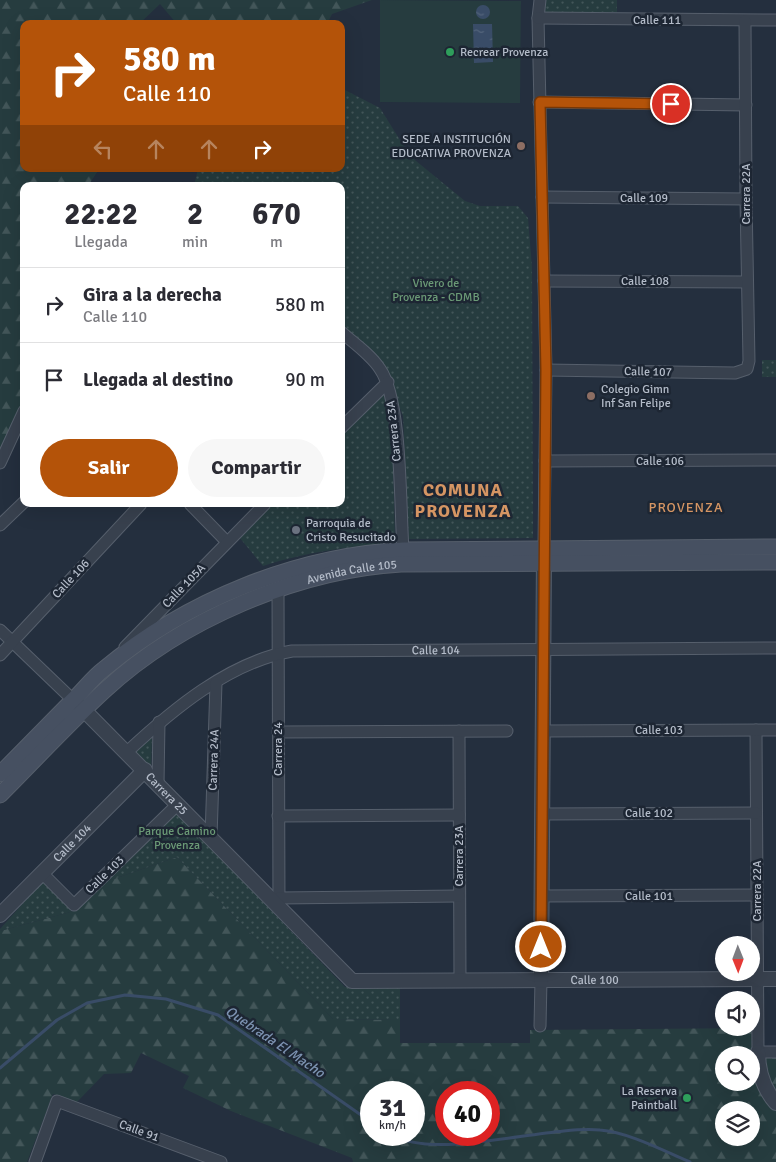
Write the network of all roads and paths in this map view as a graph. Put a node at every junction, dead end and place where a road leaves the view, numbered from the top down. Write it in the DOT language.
graph roads {
  1 [pos="540,0"];
  2 [pos="538,18"];
  3 [pos="776,20"];
  4 [pos="745,21"];
  5 [pos="540,102"];
  6 [pos="746,105"];
  7 [pos="542,197"];
  8 [pos="746,199"];
  9 [pos="544,281"];
  10 [pos="747,282"];
  11 [pos="345,336"];
  12 [pos="748,368"];
  13 [pos="546,370"];
  14 [pos="388,382"];
  15 [pos="20,420"];
  16 [pos="345,424"];
  17 [pos="776,460"];
  18 [pos="545,461"];
  19 [pos="0,463"];
  20 [pos="20,506"];
  21 [pos="138,507"];
  22 [pos="193,507"];
  23 [pos="262,507"];
  24 [pos="0,525"];
  25 [pos="227,542"];
  26 [pos="776,547"];
  27 [pos="403,550"];
  28 [pos="544,555"];
  29 [pos="776,562"];
  30 [pos="278,591"];
  31 [pos="0,630"];
  32 [pos="14,641"];
  33 [pos="543,648"];
  34 [pos="776,648"];
  35 [pos="278,653"];
  36 [pos="0,654"];
  37 [pos="103,670"];
  38 [pos="216,682"];
  39 [pos="73,700"];
  40 [pos="84,711"];
  41 [pos="159,722"];
  42 [pos="756,730"];
  43 [pos="776,730"];
  44 [pos="459,731"];
  45 [pos="507,731"];
  46 [pos="543,731"];
  47 [pos="278,732"];
  48 [pos="127,752"];
  49 [pos="145,770"];
  50 [pos="0,774"];
  51 [pos="158,784"];
  52 [pos="0,795"];
  53 [pos="178,804"];
  54 [pos="756,813"];
  55 [pos="542,814"];
  56 [pos="459,815"];
  57 [pos="278,816"];
  58 [pos="211,838"];
  59 [pos="42,873"];
  60 [pos="757,895"];
  61 [pos="459,896"];
  62 [pos="541,896"];
  63 [pos="279,902"];
  64 [pos="0,915"];
  65 [pos="757,936"];
  66 [pos="715,979"];
  67 [pos="760,979"];
  68 [pos="776,979"];
  69 [pos="540,980"];
  70 [pos="352,981"];
  71 [pos="460,981"];
  72 [pos="757,981"];
  73 [pos="540,1026"];
  74 [pos="758,1046"];
  75 [pos="760,1052"];
  76 [pos="776,1052"];
  77 [pos="760,1072"];
  78 [pos="776,1103"];
  79 [pos="35,1162"];
  80 [pos="221,1162"];
  1 -- 2 [label="street"];
  2 -- 4 [label="street, Calle 111"];
  2 -- 5 [label="street"];
  3 -- 4 [label="street, Calle 111"];
  4 -- 6 [label="street, Carrera 22A"];
  5 -- 6 [label="street"];
  5 -- 7 [label="street"];
  6 -- 8 [label="street, Carrera 22A"];
  7 -- 8 [label="street, Calle 109"];
  7 -- 9 [label="street"];
  8 -- 10 [label="street, Carrera 22A"];
  9 -- 10 [label="street, Calle 108"];
  9 -- 13 [label="street"];
  10 -- 12 [label="street, Carrera 22A"];
  11 -- 14 [label="street, Carrera 23A"];
  12 -- 13 [label="street, Calle 107"];
  13 -- 18 [label="street"];
  14 -- 16 [label="street"];
  14 -- 27 [label="street, Carrera 23A"];
  15 -- 19 [label="street"];
  17 -- 18 [label="street, Calle 106"];
  18 -- 28 [label="street"];
  20 -- 24 [label="street"];
  21 -- 32 [label="street, Calle 106"];
  22 -- 25 [label="street"];
  23 -- 25 [label="street, Calle 105A"];
  25 -- 37 [label="street, Calle 105A"];
  26 -- 28 [label="main road, Avenida Calle 105"];
  27 -- 28 [label="main road, Avenida Calle 105"];
  27 -- 37 [label="main road, Avenida Calle 105"];
  28 -- 29 [label="main road, Avenida Calle 105"];
  28 -- 30 [label="main road, Avenida Calle 105"];
  28 -- 33 [label="street"];
  30 -- 35 [label="street, Carrera 24"];
  30 -- 40 [label="main road, Avenida Calle 105"];
  31 -- 32 [label="street, Carrera 25"];
  32 -- 36 [label="street, Calle 106"];
  32 -- 39 [label="street, Carrera 25"];
  33 -- 34 [label="street, Calle 104"];
  33 -- 35 [label="street, Calle 104"];
  33 -- 46 [label="street"];
  35 -- 38 [label="street, Calle 104"];
  35 -- 47 [label="street, Carrera 24"];
  37 -- 39 [label="main road, Avenida Calle 105"];
  38 -- 41 [label="street, Calle 104"];
  38 -- 58 [label="street, Carrera 24A"];
  39 -- 40 [label="street, Carrera 25"];
  39 -- 50 [label="main road, Avenida Calle 105"];
  40 -- 48 [label="street, Carrera 25"];
  40 -- 52 [label="main road, Avenida Calle 105"];
  41 -- 48 [label="street, Calle 104"];
  41 -- 51 [label="street"];
  42 -- 43 [label="street, Calle 103"];
  42 -- 46 [label="street, Calle 103"];
  42 -- 54 [label="street, Carrera 22A"];
  44 -- 45 [label="street"];
  44 -- 47 [label="street"];
  44 -- 56 [label="street, Carrera 23A"];
  46 -- 55 [label="street"];
  47 -- 57 [label="street, Carrera 24"];
  48 -- 49 [label="street, Carrera 25"];
  49 -- 51 [label="street, Carrera 25"];
  49 -- 59 [label="street, Calle 104"];
  51 -- 53 [label="street, Carrera 25"];
  53 -- 58 [label="street, Carrera 25"];
  53 -- 59 [label="street, Calle 103"];
  54 -- 55 [label="street, Calle 102"];
  54 -- 60 [label="street, Carrera 22A"];
  55 -- 62 [label="street"];
  56 -- 57 [label="street"];
  56 -- 61 [label="street, Carrera 23A"];
  57 -- 63 [label="street, Carrera 24"];
  58 -- 63 [label="street, Carrera 25"];
  59 -- 64 [label="street, Calle 104"];
  60 -- 62 [label="street, Calle 101"];
  60 -- 65 [label="street, Carrera 22A"];
  61 -- 63 [label="street"];
  61 -- 71 [label="street, Carrera 23A"];
  62 -- 69 [label="street"];
  63 -- 70 [label="street, Carrera 25"];
  66 -- 69 [label="street, Calle 100"];
  67 -- 68 [label="street, Calle 100"];
  69 -- 71 [label="street, Calle 100"];
  69 -- 73 [label="street"];
  70 -- 71 [label="street, Calle 100"];
  72 -- 74 [label="street, Carrera 22A"];
  75 -- 76 [label="street"];
  77 -- 78 [label="street"];
  79 -- 80 [label="street, Calle 91"];
}
